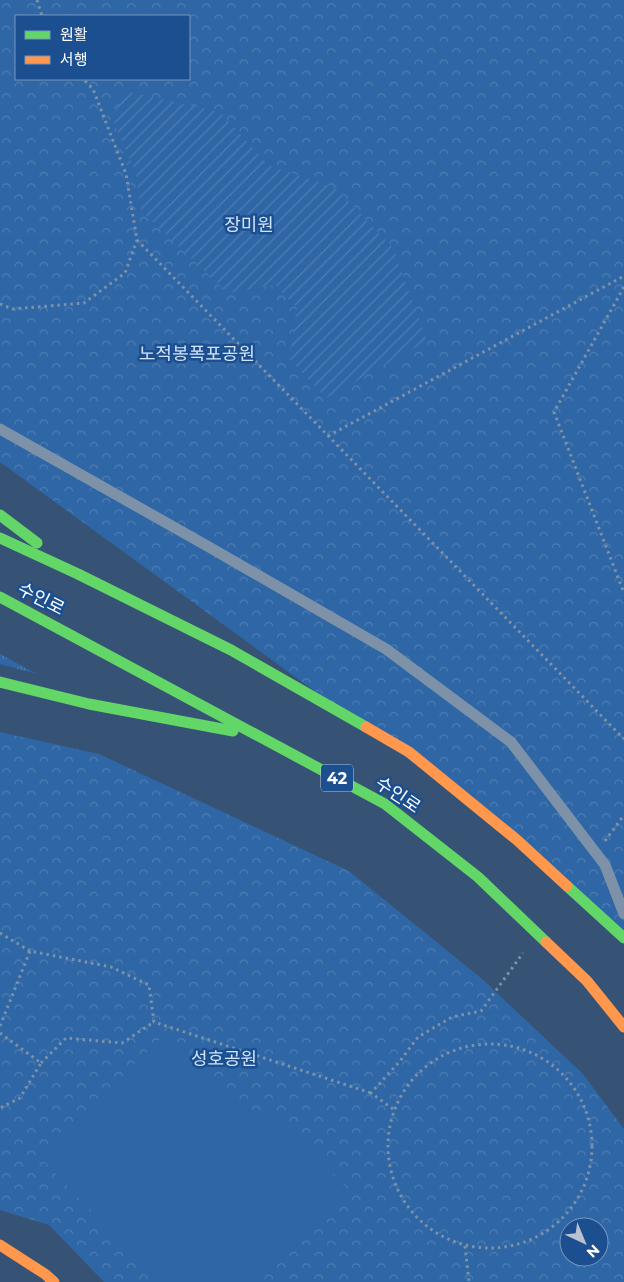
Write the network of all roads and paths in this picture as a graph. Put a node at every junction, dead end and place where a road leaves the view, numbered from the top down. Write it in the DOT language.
graph roads {
  1 [pos="37,0"];
  2 [pos="42,15"];
  3 [pos="84,80"];
  4 [pos="137,240"];
  5 [pos="624,276"];
  6 [pos="624,287"];
  7 [pos="0,304"];
  8 [pos="0,429"];
  9 [pos="328,436"];
  10 [pos="0,515"];
  11 [pos="0,538"];
  12 [pos="78,574"];
  13 [pos="624,593"];
  14 [pos="0,597"];
  15 [pos="0,682"];
  16 [pos="260,736"];
  17 [pos="624,740"];
  18 [pos="624,914"];
  19 [pos="0,933"];
  20 [pos="624,938"];
  21 [pos="30,951"];
  22 [pos="154,1022"];
  23 [pos="0,1026"];
  24 [pos="624,1027"];
  25 [pos="0,1033"];
  26 [pos="400,1061"];
  27 [pos="41,1062"];
  28 [pos="371,1093"];
  29 [pos="0,1108"];
  30 [pos="394,1109"];
  31 [pos="0,1245"];
  32 [pos="465,1246"];
  33 [pos="54,1282"];
  34 [pos="469,1282"];
  1 -- 2 [label="path"];
  3 -- 4 [label="path"];
  4 -- 7 [label="path"];
  4 -- 9 [label="path"];
  5 -- 9 [label="path"];
  6 -- 13 [label="path"];
  8 -- 18 [label="lane"];
  9 -- 17 [label="path"];
  10 -- 12 [label="main road"];
  11 -- 12 [label="main road, 수인로"];
  12 -- 20 [label="main road, 수인로"];
  14 -- 16 [label="main road, 수인로 / 42"];
  15 -- 16 [label="main road"];
  16 -- 24 [label="main road, 수인로 / 42"];
  19 -- 21 [label="path"];
  21 -- 22 [label="path"];
  21 -- 23 [label="path"];
  22 -- 27 [label="path"];
  22 -- 28 [label="path"];
  25 -- 27 [label="path"];
  26 -- 28 [label="path"];
  27 -- 29 [label="path"];
  28 -- 30 [label="path"];
  30 -- 32 [label="path"];
  30 -- 32 [label="path"];
  31 -- 33 [label="main road"];
  32 -- 34 [label="path"];
}
